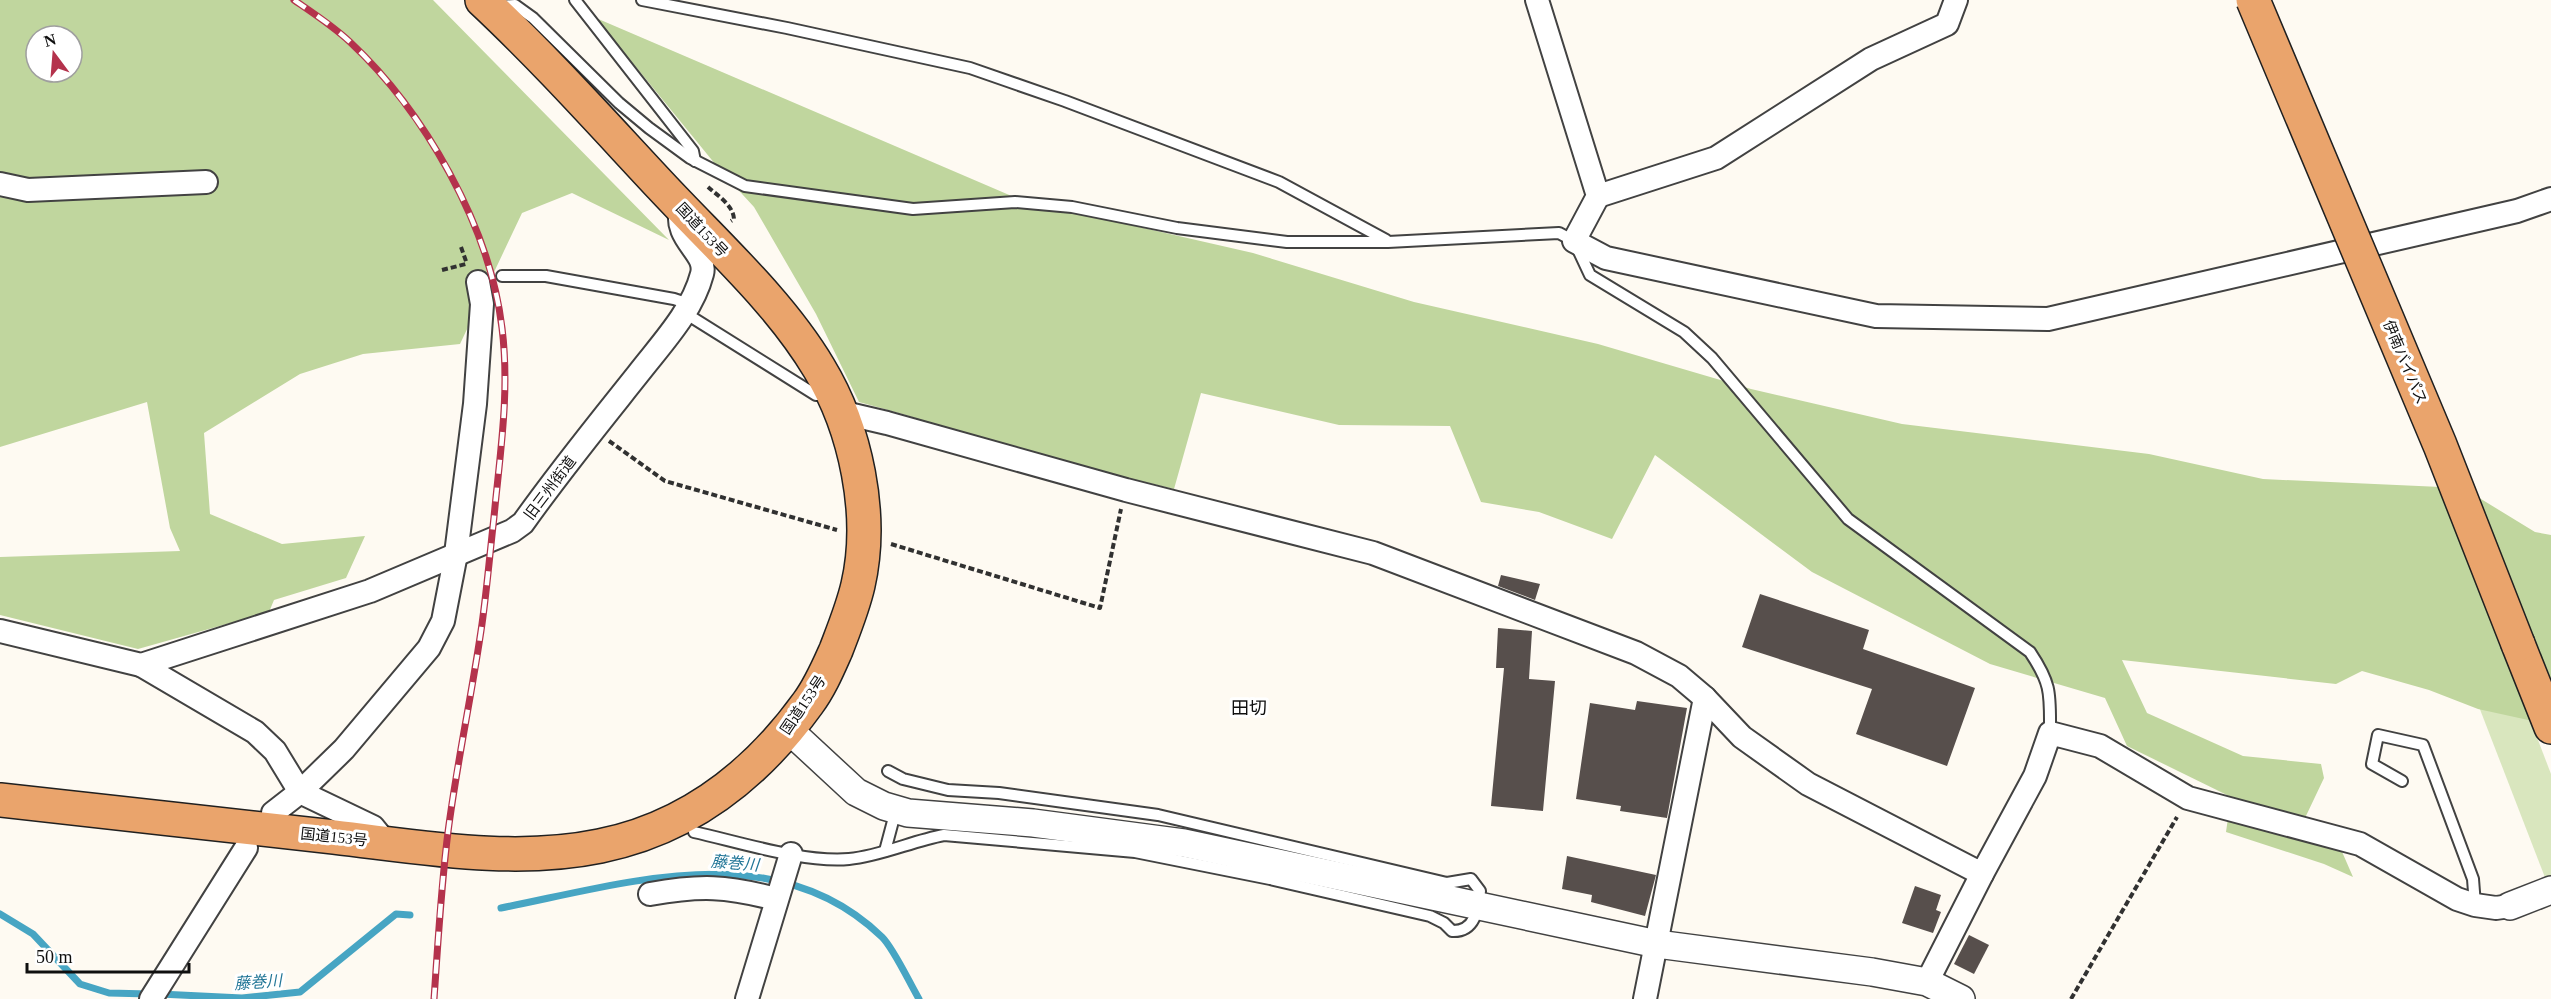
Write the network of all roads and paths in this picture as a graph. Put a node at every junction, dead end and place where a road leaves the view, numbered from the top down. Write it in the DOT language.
graph roads {
  1 [pos="575,0"];
  2 [pos="642,0"];
  3 [pos="1537,0"];
  4 [pos="1956,0"];
  5 [pos="2253,0"];
  6 [pos="486,4"];
  7 [pos="695,161"];
  8 [pos="206,182"];
  9 [pos="0,184"];
  10 [pos="1598,196"];
  11 [pos="2551,199"];
  12 [pos="681,208"];
  13 [pos="1574,241"];
  14 [pos="1388,242"];
  15 [pos="442,270"];
  16 [pos="473,273"];
  17 [pos="502,276"];
  18 [pos="687,309"];
  19 [pos="837,404"];
  20 [pos="594,430"];
  21 [pos="1126,490"];
  22 [pos="842,532"];
  23 [pos="891,544"];
  24 [pos="456,554"];
  25 [pos="0,631"];
  26 [pos="141,665"];
  27 [pos="1705,698"];
  28 [pos="2551,727"];
  29 [pos="789,730"];
  30 [pos="2050,733"];
  31 [pos="888,771"];
  32 [pos="903,779"];
  33 [pos="2402,782"];
  34 [pos="900,790"];
  35 [pos="300,792"];
  36 [pos="2188,798"];
  37 [pos="0,800"];
  38 [pos="273,813"];
  39 [pos="893,821"];
  40 [pos="694,832"];
  41 [pos="386,843"];
  42 [pos="246,848"];
  43 [pos="885,851"];
  44 [pos="789,862"];
  45 [pos="1982,874"];
  46 [pos="2551,890"];
  47 [pos="650,894"];
  48 [pos="777,896"];
  49 [pos="2475,905"];
  50 [pos="2511,906"];
  51 [pos="1478,907"];
  52 [pos="1657,944"];
  53 [pos="1927,982"];
  54 [pos="151,999"];
  55 [pos="747,999"];
  56 [pos="1645,999"];
  57 [pos="1961,999"];
  58 [pos="2071,999"];
  1 -- 7 [label="lane"];
  2 -- 14 [label="lane"];
  3 -- 10 [label="street"];
  4 -- 10 [label="street"];
  5 -- 28 [label="highway, 伊南バイパス, bridge"];
  6 -- 7 [label="lane"];
  6 -- 12 [label="highway, 国道153号"];
  7 -- 14 [label="lane"];
  8 -- 9 [label="street"];
  10 -- 13 [label="street"];
  11 -- 13 [label="street"];
  12 -- 18 [label="street, 旧三州街道"];
  12 -- 19 [label="highway, 国道153号"];
  13 -- 14 [label="lane"];
  13 -- 30 [label="lane"];
  15 -- 16 [label="path"];
  16 -- 24 [label="street"];
  17 -- 18 [label="lane"];
  18 -- 19 [label="lane"];
  18 -- 20 [label="street, 旧三州街道"];
  19 -- 21 [label="street"];
  19 -- 29 [label="highway, 国道153号"];
  20 -- 22 [label="path"];
  20 -- 24 [label="street, 旧三州街道"];
  21 -- 23 [label="path"];
  21 -- 27 [label="street"];
  24 -- 26 [label="street, 旧三州街道"];
  24 -- 35 [label="street"];
  25 -- 26 [label="street"];
  26 -- 35 [label="street"];
  27 -- 45 [label="street"];
  27 -- 52 [label="street"];
  29 -- 41 [label="highway, 国道153号"];
  29 -- 51 [label="street"];
  30 -- 36 [label="street"];
  30 -- 45 [label="street"];
  31 -- 32 [label="lane"];
  32 -- 34 [label="lane"];
  32 -- 51 [label="lane"];
  33 -- 49 [label="lane"];
  35 -- 38 [label="street"];
  35 -- 41 [label="street"];
  36 -- 49 [label="street"];
  36 -- 58 [label="path"];
  37 -- 41 [label="highway, 国道153号"];
  39 -- 43 [label="lane"];
  40 -- 44 [label="lane"];
  42 -- 54 [label="street"];
  43 -- 44 [label="lane"];
  43 -- 51 [label="lane"];
  44 -- 48 [label="street"];
  45 -- 53 [label="street"];
  46 -- 50 [label="street"];
  47 -- 48 [label="street"];
  48 -- 55 [label="street"];
  49 -- 50 [label="street"];
  51 -- 52 [label="street"];
  52 -- 53 [label="street"];
  52 -- 56 [label="street"];
  53 -- 57 [label="street"];
}
